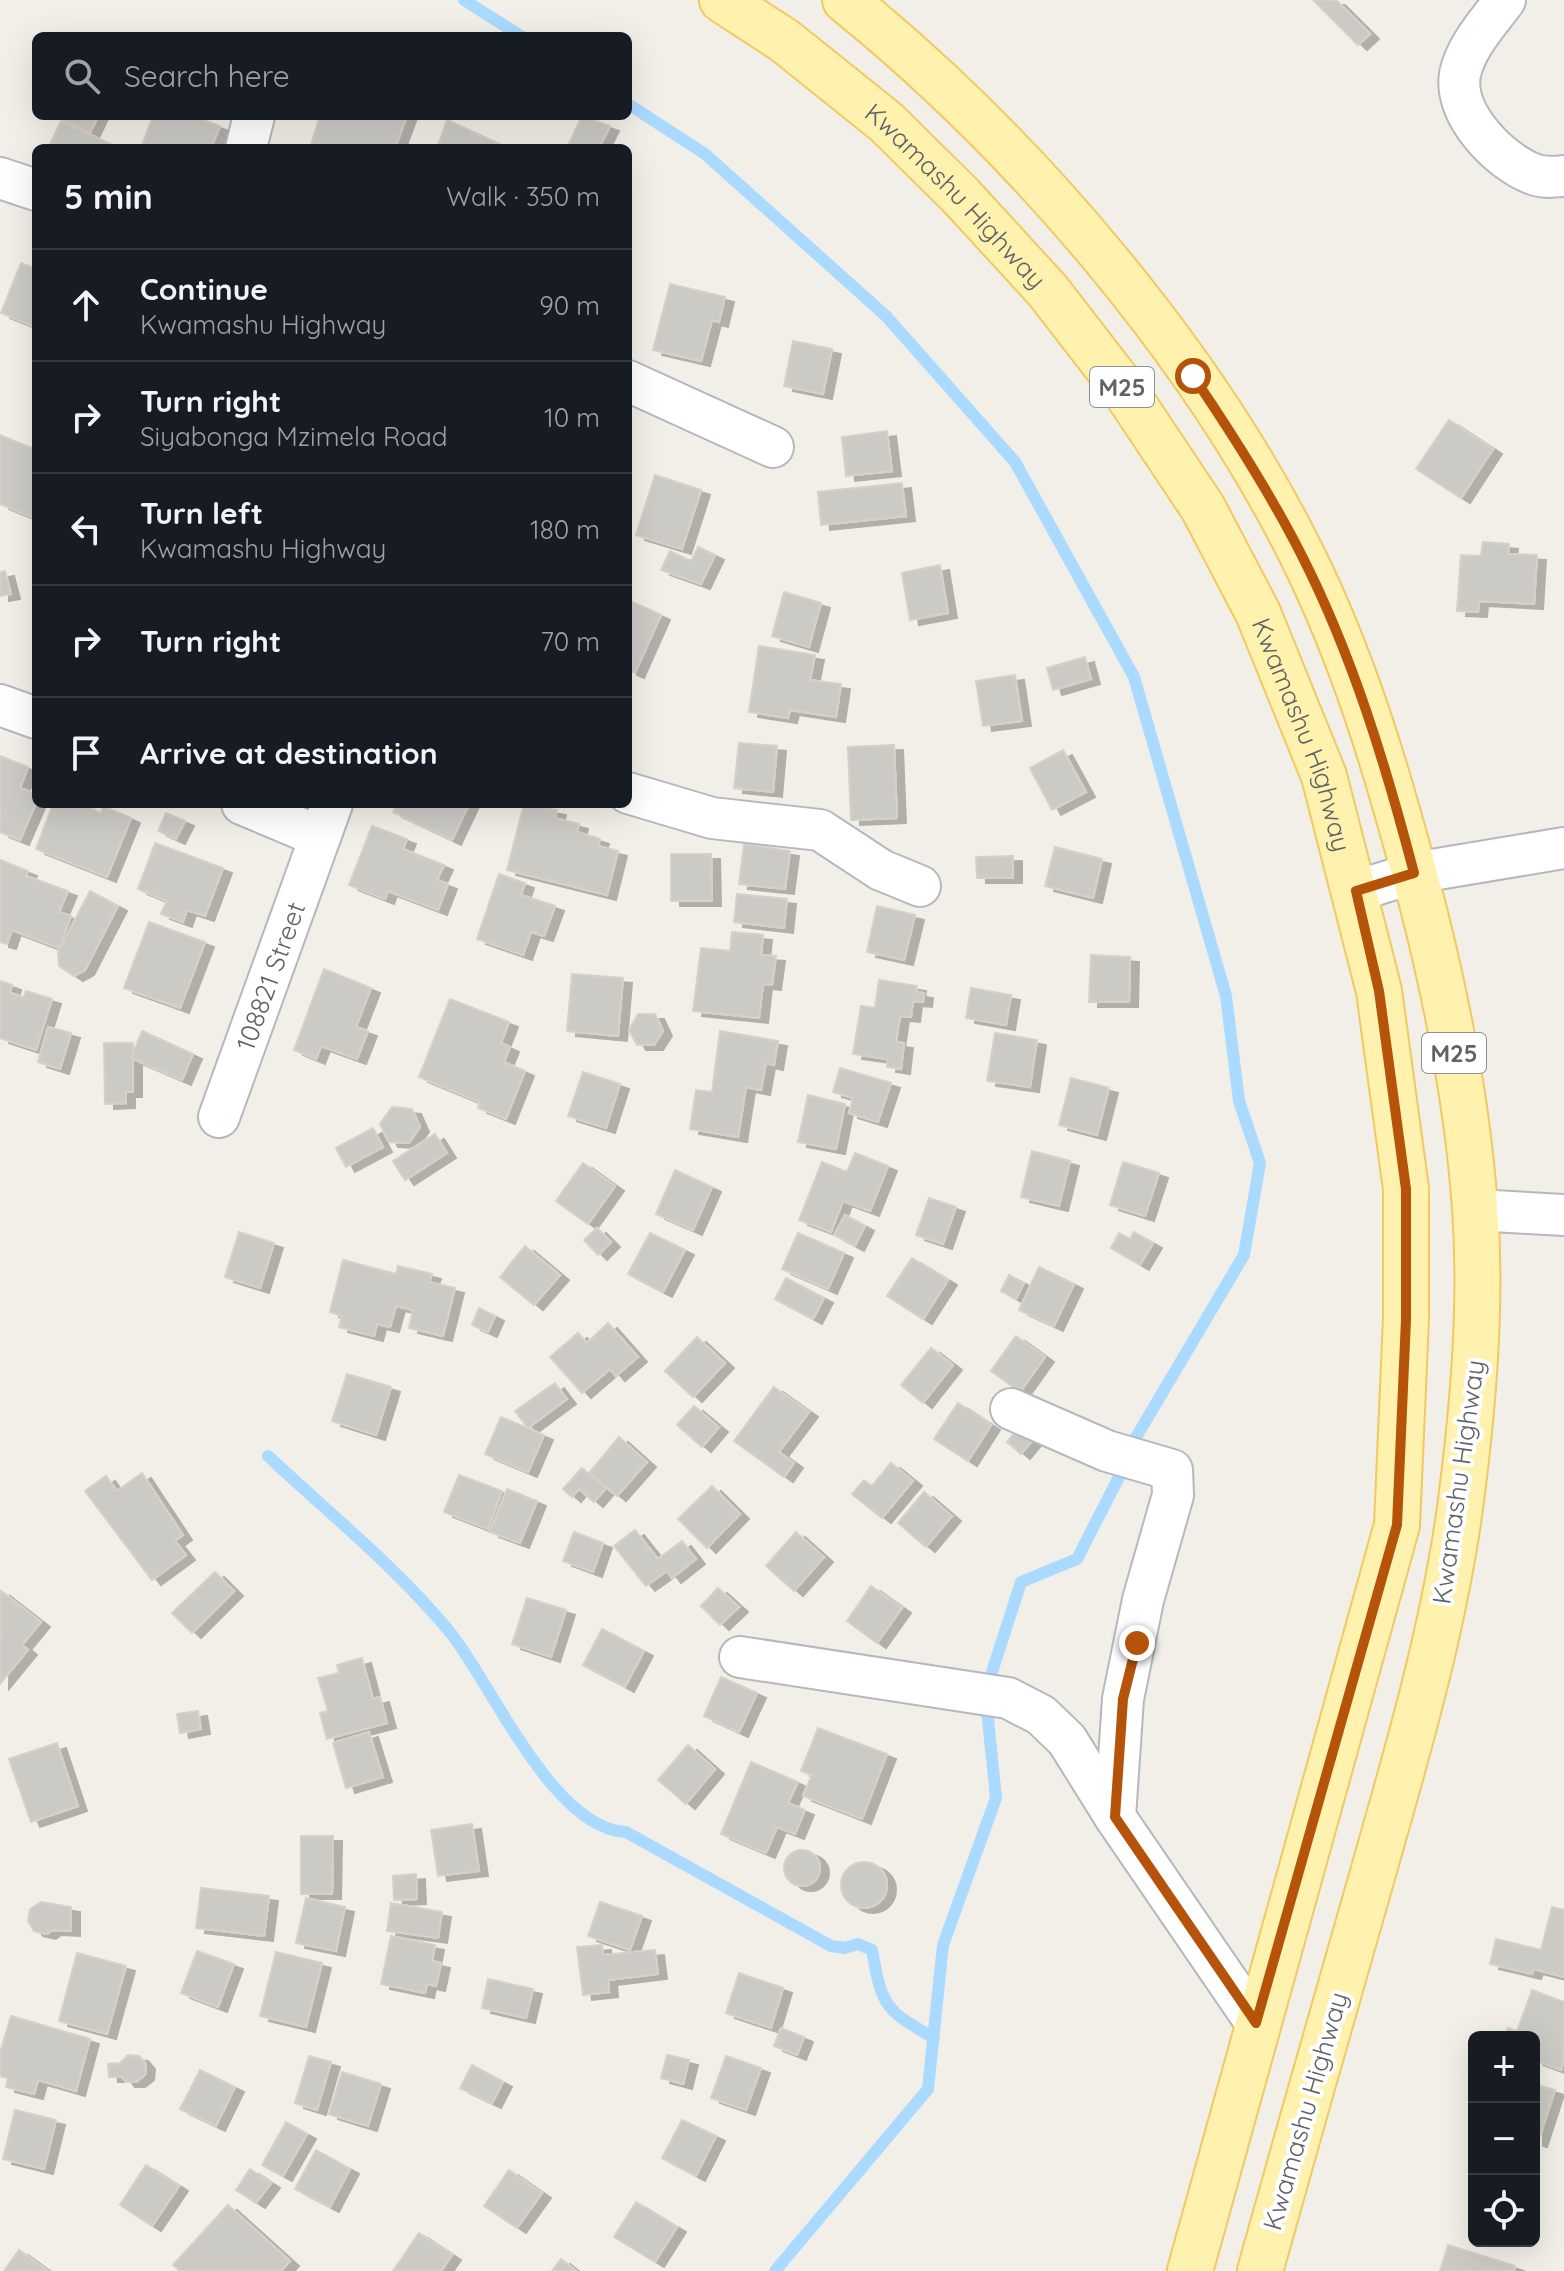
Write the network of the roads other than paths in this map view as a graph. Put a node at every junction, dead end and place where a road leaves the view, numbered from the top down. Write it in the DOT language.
graph roads {
  1 [pos="722,0"];
  2 [pos="845,0"];
  3 [pos="1505,0"];
  4 [pos="253,120"];
  5 [pos="247,144"];
  6 [pos="1564,176"];
  7 [pos="0,178"];
  8 [pos="32,189"];
  9 [pos="632,383"];
  10 [pos="773,447"];
  11 [pos="632,794"];
  12 [pos="263,808"];
  13 [pos="325,820"];
  14 [pos="1564,848"];
  15 [pos="1414,873"];
  16 [pos="920,886"];
  17 [pos="1356,891"];
  18 [pos="219,1117"];
  19 [pos="1475,1210"];
  20 [pos="1564,1215"];
  21 [pos="1011,1409"];
  22 [pos="740,1657"];
  23 [pos="1115,1817"];
  24 [pos="1256,2023"];
  25 [pos="1190,2271"];
  26 [pos="1260,2271"];
  1 -- 17 [label="main road, Kwamashu Highway / M25"];
  2 -- 15 [label="main road, Kwamashu Highway / M25"];
  3 -- 6 [label="street"];
  4 -- 5 [label="street"];
  7 -- 8 [label="street"];
  9 -- 10 [label="street"];
  11 -- 16 [label="street"];
  12 -- 13 [label="street, 108821 Street"];
  13 -- 18 [label="street, 108821 Street"];
  14 -- 15 [label="street"];
  15 -- 17 [label="street"];
  15 -- 19 [label="main road, Kwamashu Highway / M25"];
  17 -- 24 [label="main road, Kwamashu Highway / M25"];
  19 -- 20 [label="street"];
  19 -- 26 [label="main road, Kwamashu Highway / M25"];
  21 -- 23 [label="street"];
  22 -- 23 [label="street"];
  23 -- 24 [label="street"];
  24 -- 25 [label="main road, Kwamashu Highway / M25"];
}
